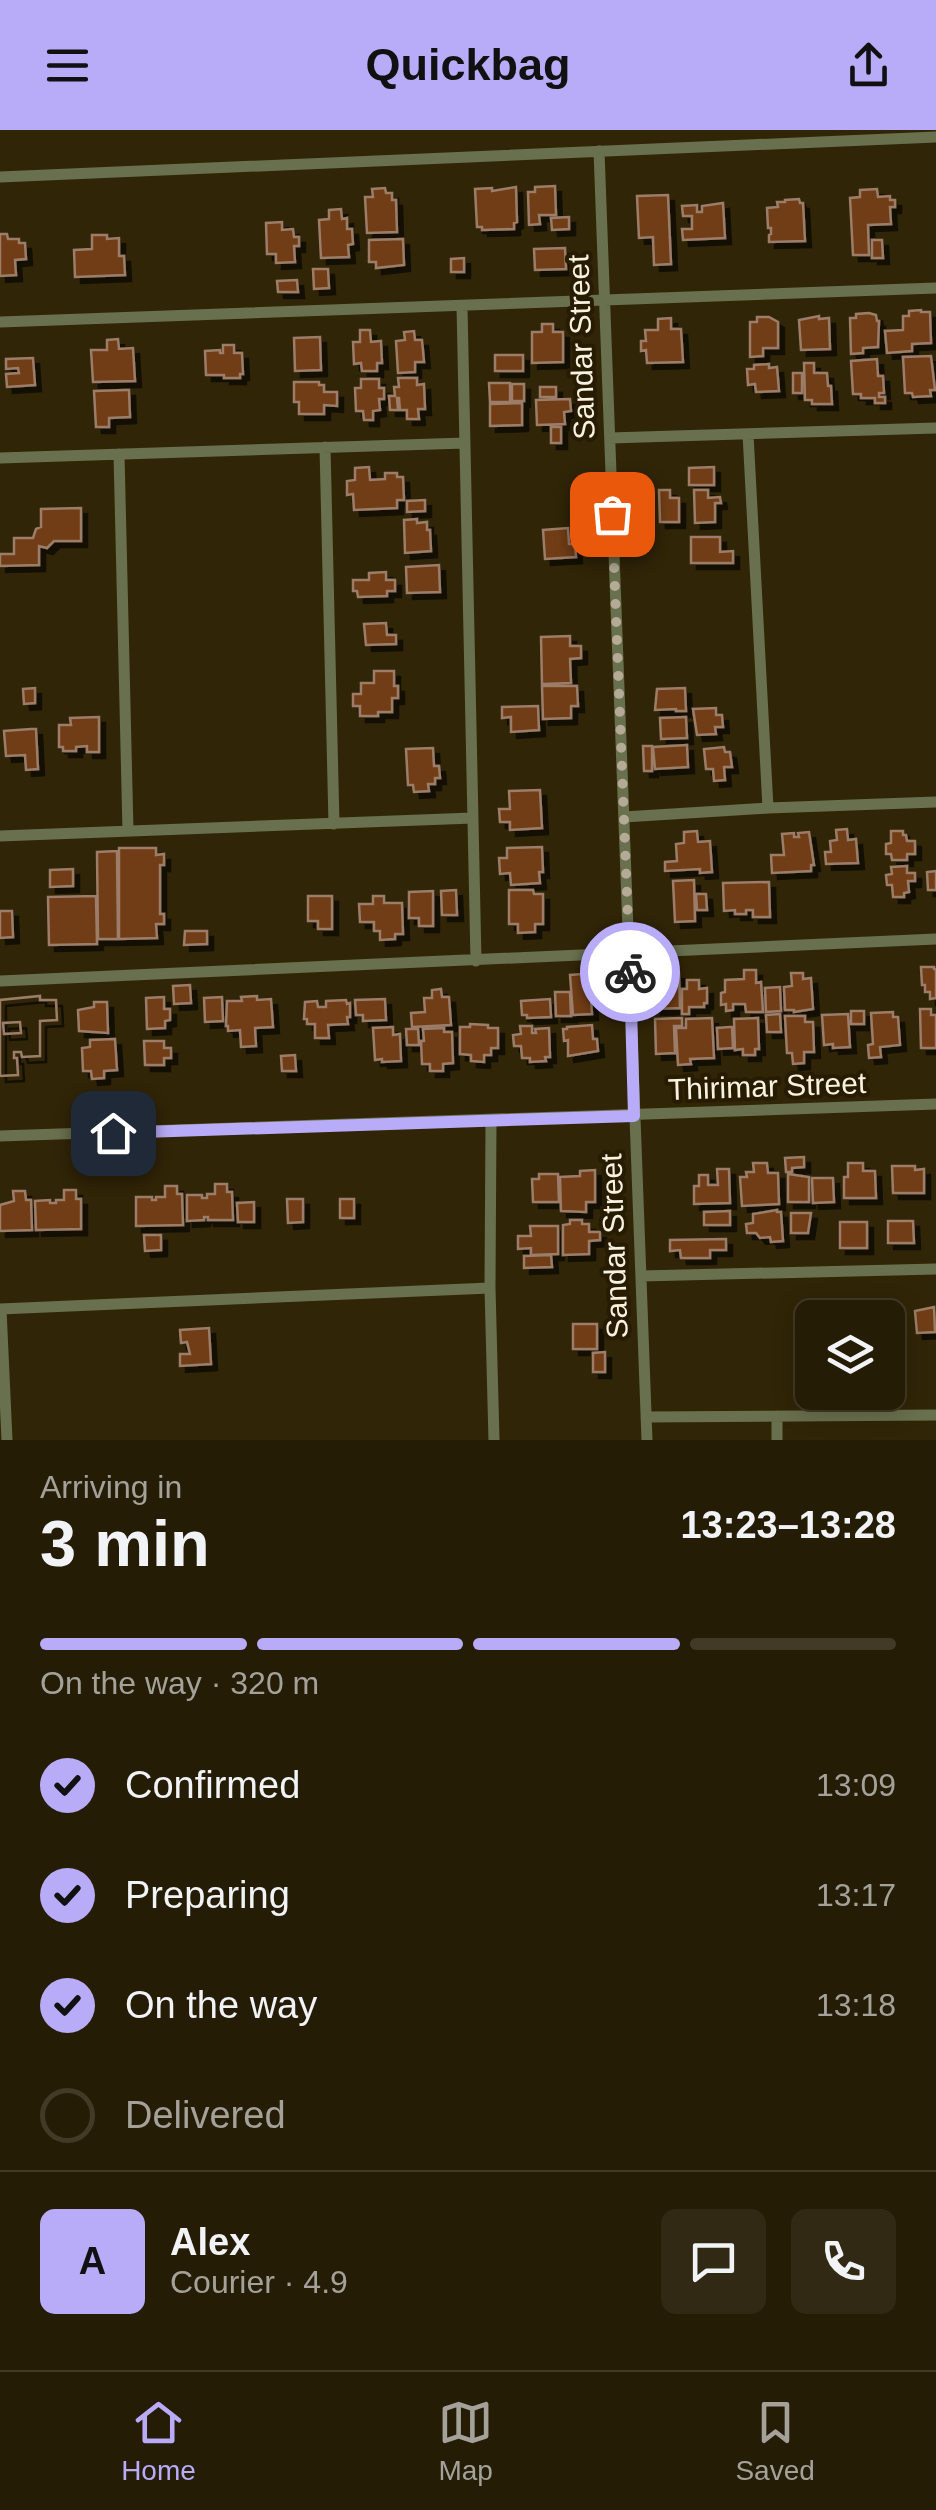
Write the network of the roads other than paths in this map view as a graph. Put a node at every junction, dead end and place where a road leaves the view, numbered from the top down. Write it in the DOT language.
graph roads {
  1 [pos="936,137"];
  2 [pos="598,151"];
  3 [pos="0,177"];
  4 [pos="936,288"];
  5 [pos="604,300"];
  6 [pos="462,306"];
  7 [pos="0,322"];
  8 [pos="936,428"];
  9 [pos="748,434"];
  10 [pos="610,438"];
  11 [pos="465,442"];
  12 [pos="325,447"];
  13 [pos="119,454"];
  14 [pos="0,458"];
  15 [pos="936,802"];
  16 [pos="768,808"];
  17 [pos="624,817"];
  18 [pos="473,818"];
  19 [pos="334,824"];
  20 [pos="128,832"];
  21 [pos="0,836"];
  22 [pos="936,939"];
  23 [pos="630,954"];
  24 [pos="476,961"];
  25 [pos="0,982"];
  26 [pos="936,1104"];
  27 [pos="634,1116"];
  28 [pos="491,1120"];
  29 [pos="0,1136"];
  30 [pos="936,1269"];
  31 [pos="640,1276"];
  32 [pos="490,1288"];
  33 [pos="1,1308"];
  34 [pos="936,1415"];
  35 [pos="776,1416"];
  36 [pos="646,1417"];
  37 [pos="6,1440"];
  38 [pos="494,1440"];
  39 [pos="647,1440"];
  40 [pos="778,1440"];
  1 -- 2 [label="street"];
  2 -- 3 [label="street"];
  2 -- 5 [label="street, Sandar Street"];
  4 -- 5 [label="street"];
  5 -- 6 [label="street"];
  5 -- 10 [label="street, Sandar Street"];
  6 -- 7 [label="street"];
  6 -- 11 [label="street"];
  8 -- 9 [label="street"];
  9 -- 10 [label="street"];
  9 -- 16 [label="street"];
  10 -- 17 [label="street, Sandar Street"];
  11 -- 12 [label="street"];
  11 -- 18 [label="street"];
  12 -- 13 [label="street"];
  12 -- 19 [label="street"];
  13 -- 14 [label="street"];
  13 -- 20 [label="street"];
  15 -- 16 [label="street"];
  16 -- 17 [label="street"];
  17 -- 23 [label="street, Sandar Street"];
  18 -- 19 [label="street"];
  18 -- 24 [label="street"];
  19 -- 20 [label="street"];
  20 -- 21 [label="street"];
  22 -- 23 [label="street"];
  23 -- 24 [label="street"];
  23 -- 27 [label="street, Sandar Street"];
  24 -- 25 [label="street"];
  26 -- 27 [label="street, Thirimar Street"];
  27 -- 28 [label="street, Thirimar Street"];
  27 -- 31 [label="street, Sandar Street"];
  28 -- 29 [label="street, Thirimar Street"];
  28 -- 32 [label="street"];
  30 -- 31 [label="street"];
  31 -- 36 [label="street, Sandar Street"];
  32 -- 33 [label="street"];
  32 -- 38 [label="street"];
  33 -- 37 [label="street"];
  34 -- 35 [label="street"];
  35 -- 36 [label="street"];
  35 -- 40 [label="street"];
  36 -- 39 [label="street, Sandar Street"];
}
